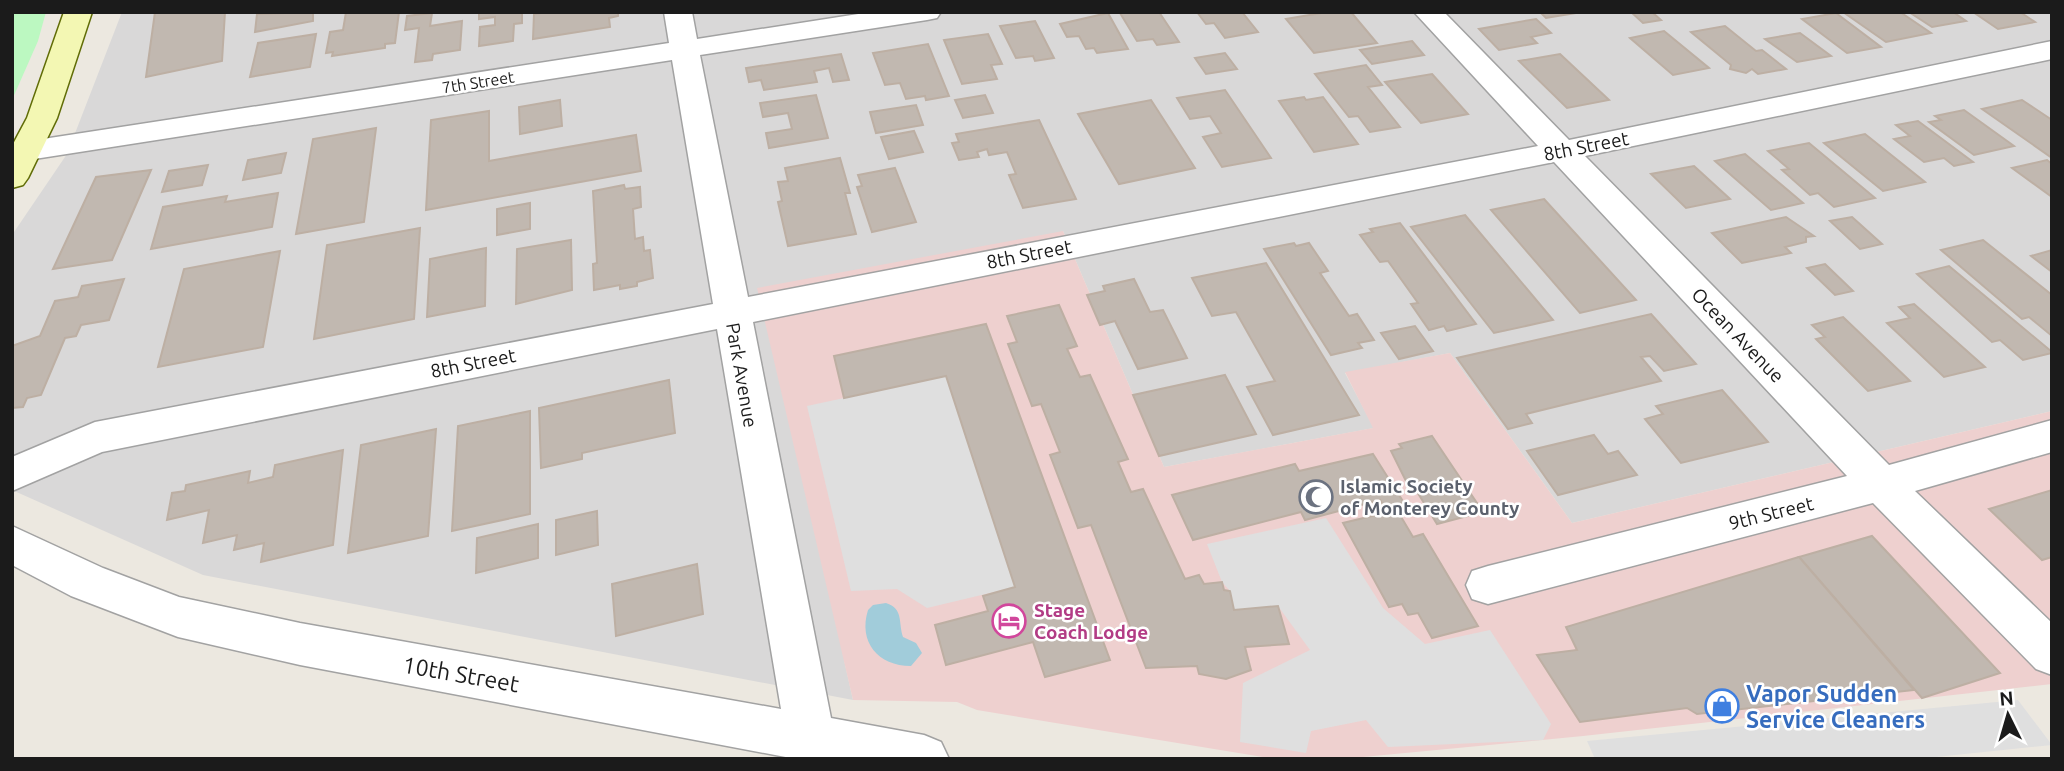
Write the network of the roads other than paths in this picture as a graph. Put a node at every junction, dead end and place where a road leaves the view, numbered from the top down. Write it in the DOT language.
graph roads {
  1 [pos="78,12"];
  2 [pos="678,12"];
  3 [pos="927,12"];
  4 [pos="1428,12"];
  5 [pos="2052,50"];
  6 [pos="684,51"];
  7 [pos="28,150"];
  8 [pos="1562,151"];
  9 [pos="12,178"];
  10 [pos="731,312"];
  11 [pos="2052,436"];
  12 [pos="12,475"];
  13 [pos="1881,484"];
  14 [pos="12,544"];
  15 [pos="1488,585"];
  16 [pos="2052,654"];
  17 [pos="810,738"];
  18 [pos="923,759"];
  1 -- 7 [label="main road"];
  2 -- 6 [label="street, Park Avenue"];
  3 -- 6 [label="street, 7th Street"];
  4 -- 8 [label="street, Ocean Avenue"];
  5 -- 8 [label="street, 8th Street"];
  6 -- 7 [label="street, 7th Street"];
  6 -- 10 [label="street, Park Avenue"];
  7 -- 9 [label="main road"];
  8 -- 10 [label="street, 8th Street"];
  8 -- 13 [label="street, Ocean Avenue"];
  10 -- 12 [label="street, 8th Street"];
  10 -- 17 [label="street, Park Avenue"];
  11 -- 13 [label="street, 9th Street"];
  13 -- 15 [label="street, 9th Street"];
  13 -- 16 [label="street, Ocean Avenue"];
  14 -- 17 [label="street, 10th Street"];
  17 -- 18 [label="street, 10th Street"];
}
